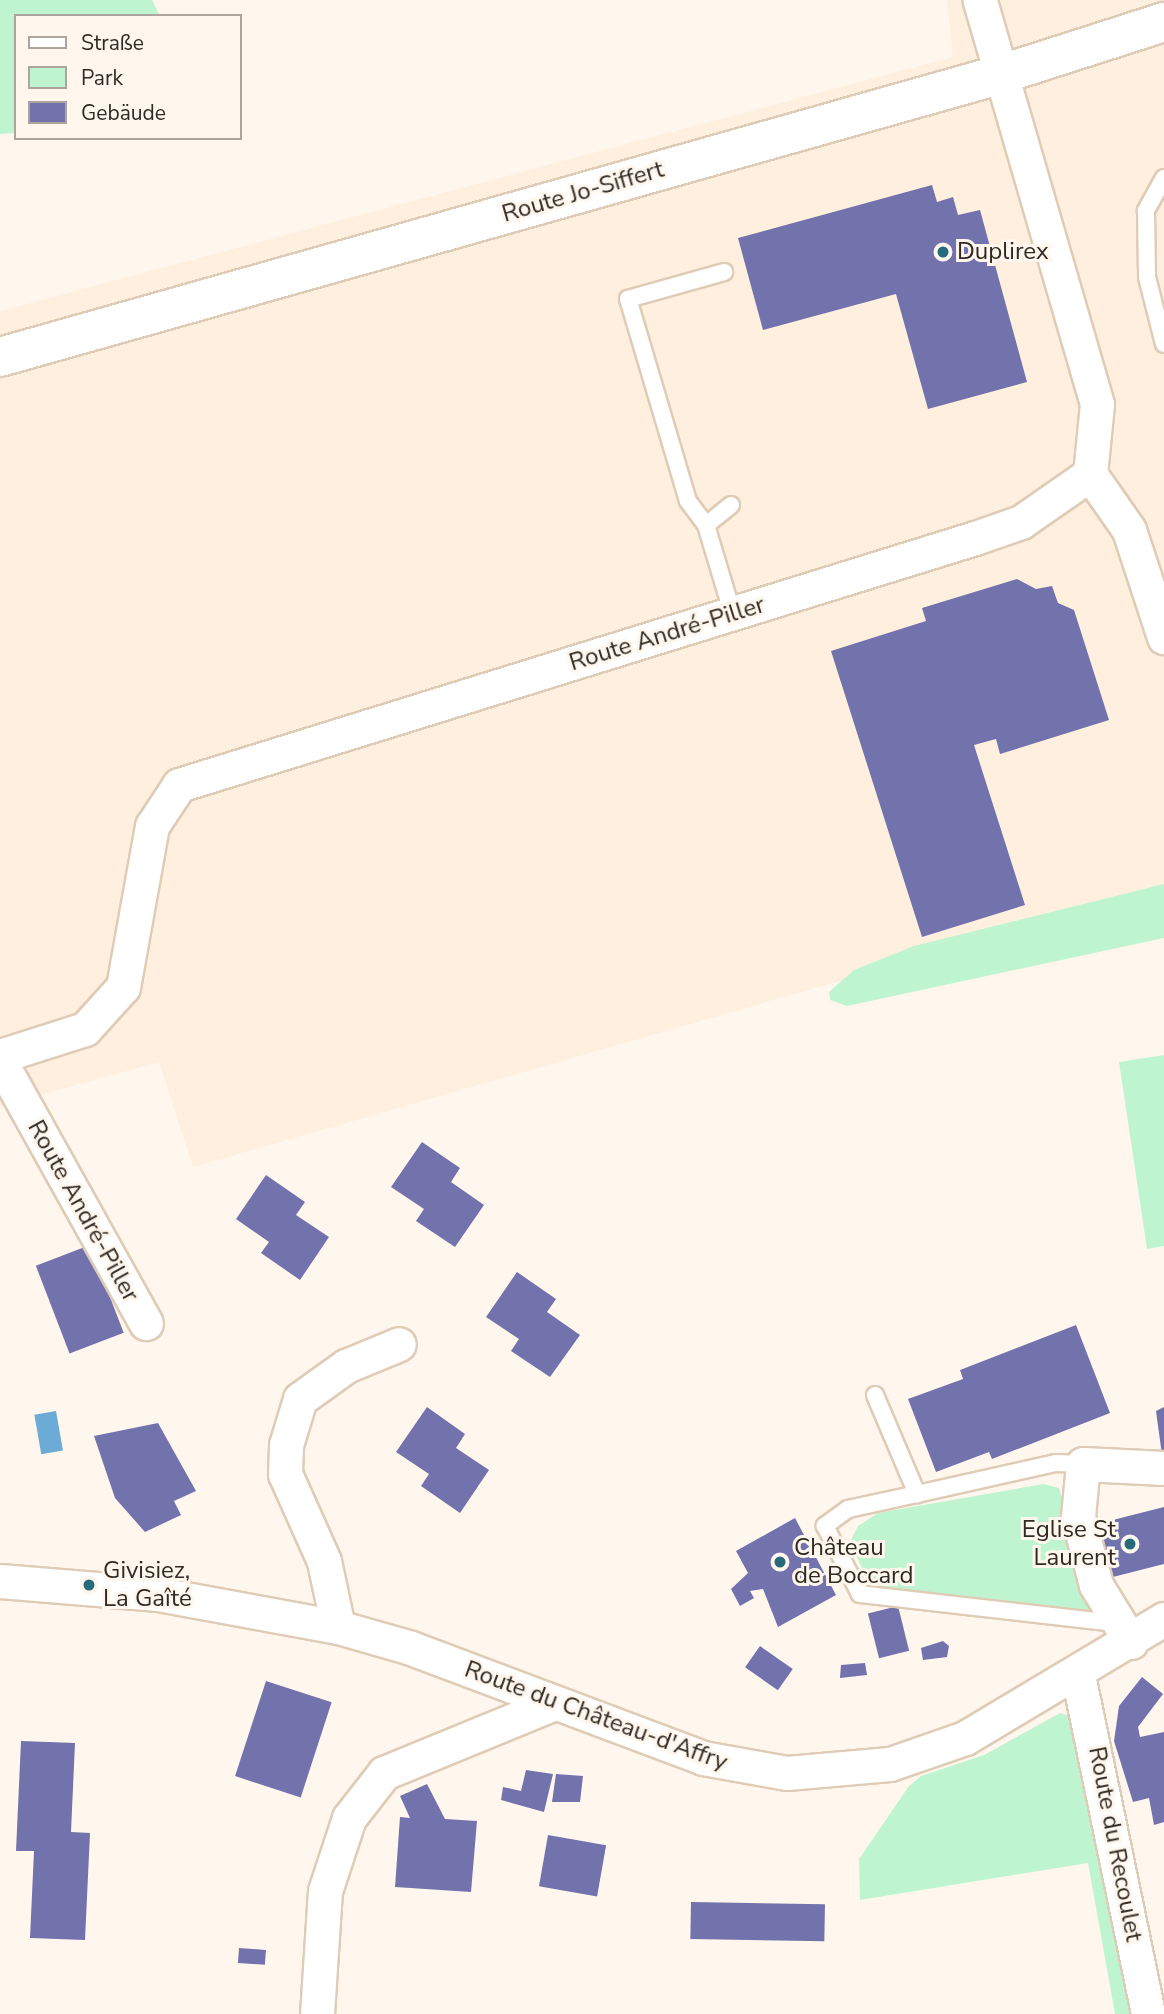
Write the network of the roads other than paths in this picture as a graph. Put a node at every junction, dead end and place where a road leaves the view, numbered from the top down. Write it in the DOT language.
graph roads {
  1 [pos="980,0"];
  2 [pos="1164,22"];
  3 [pos="1002,74"];
  4 [pos="1164,178"];
  5 [pos="724,272"];
  6 [pos="1164,272"];
  7 [pos="1147,277"];
  8 [pos="1164,344"];
  9 [pos="0,357"];
  10 [pos="1090,474"];
  11 [pos="731,505"];
  12 [pos="706,524"];
  13 [pos="733,615"];
  14 [pos="1164,636"];
  15 [pos="0,1059"];
  16 [pos="146,1324"];
  17 [pos="399,1344"];
  18 [pos="875,1395"];
  19 [pos="1083,1464"];
  20 [pos="1164,1468"];
  21 [pos="917,1494"];
  22 [pos="0,1581"];
  23 [pos="1164,1619"];
  24 [pos="338,1627"];
  25 [pos="1124,1633"];
  26 [pos="1077,1675"];
  27 [pos="555,1703"];
  28 [pos="317,2014"];
  29 [pos="1148,2014"];
  1 -- 3 [label="street"];
  2 -- 3 [label="main road, Route Jo-Siffert"];
  3 -- 9 [label="main road, Route Jo-Siffert"];
  3 -- 10 [label="street"];
  4 -- 7 [label="lane"];
  5 -- 12 [label="lane"];
  6 -- 7 [label="lane"];
  7 -- 8 [label="lane"];
  10 -- 13 [label="street, Route André-Piller"];
  10 -- 14 [label="street"];
  11 -- 12 [label="lane"];
  12 -- 13 [label="lane"];
  13 -- 15 [label="street, Route André-Piller"];
  15 -- 16 [label="street, Route André-Piller"];
  17 -- 24 [label="street"];
  18 -- 21 [label="lane"];
  19 -- 20 [label="street"];
  19 -- 21 [label="lane"];
  19 -- 25 [label="street"];
  21 -- 25 [label="lane"];
  22 -- 24 [label="street, Route du Château-d'Affry"];
  23 -- 25 [label="street, Route du Château-d'Affry"];
  24 -- 27 [label="street, Route du Château-d'Affry"];
  25 -- 26 [label="street, Route du Château-d'Affry"];
  26 -- 27 [label="street, Route du Château-d'Affry"];
  26 -- 29 [label="street, Route du Recoulet"];
  27 -- 28 [label="street"];
}
